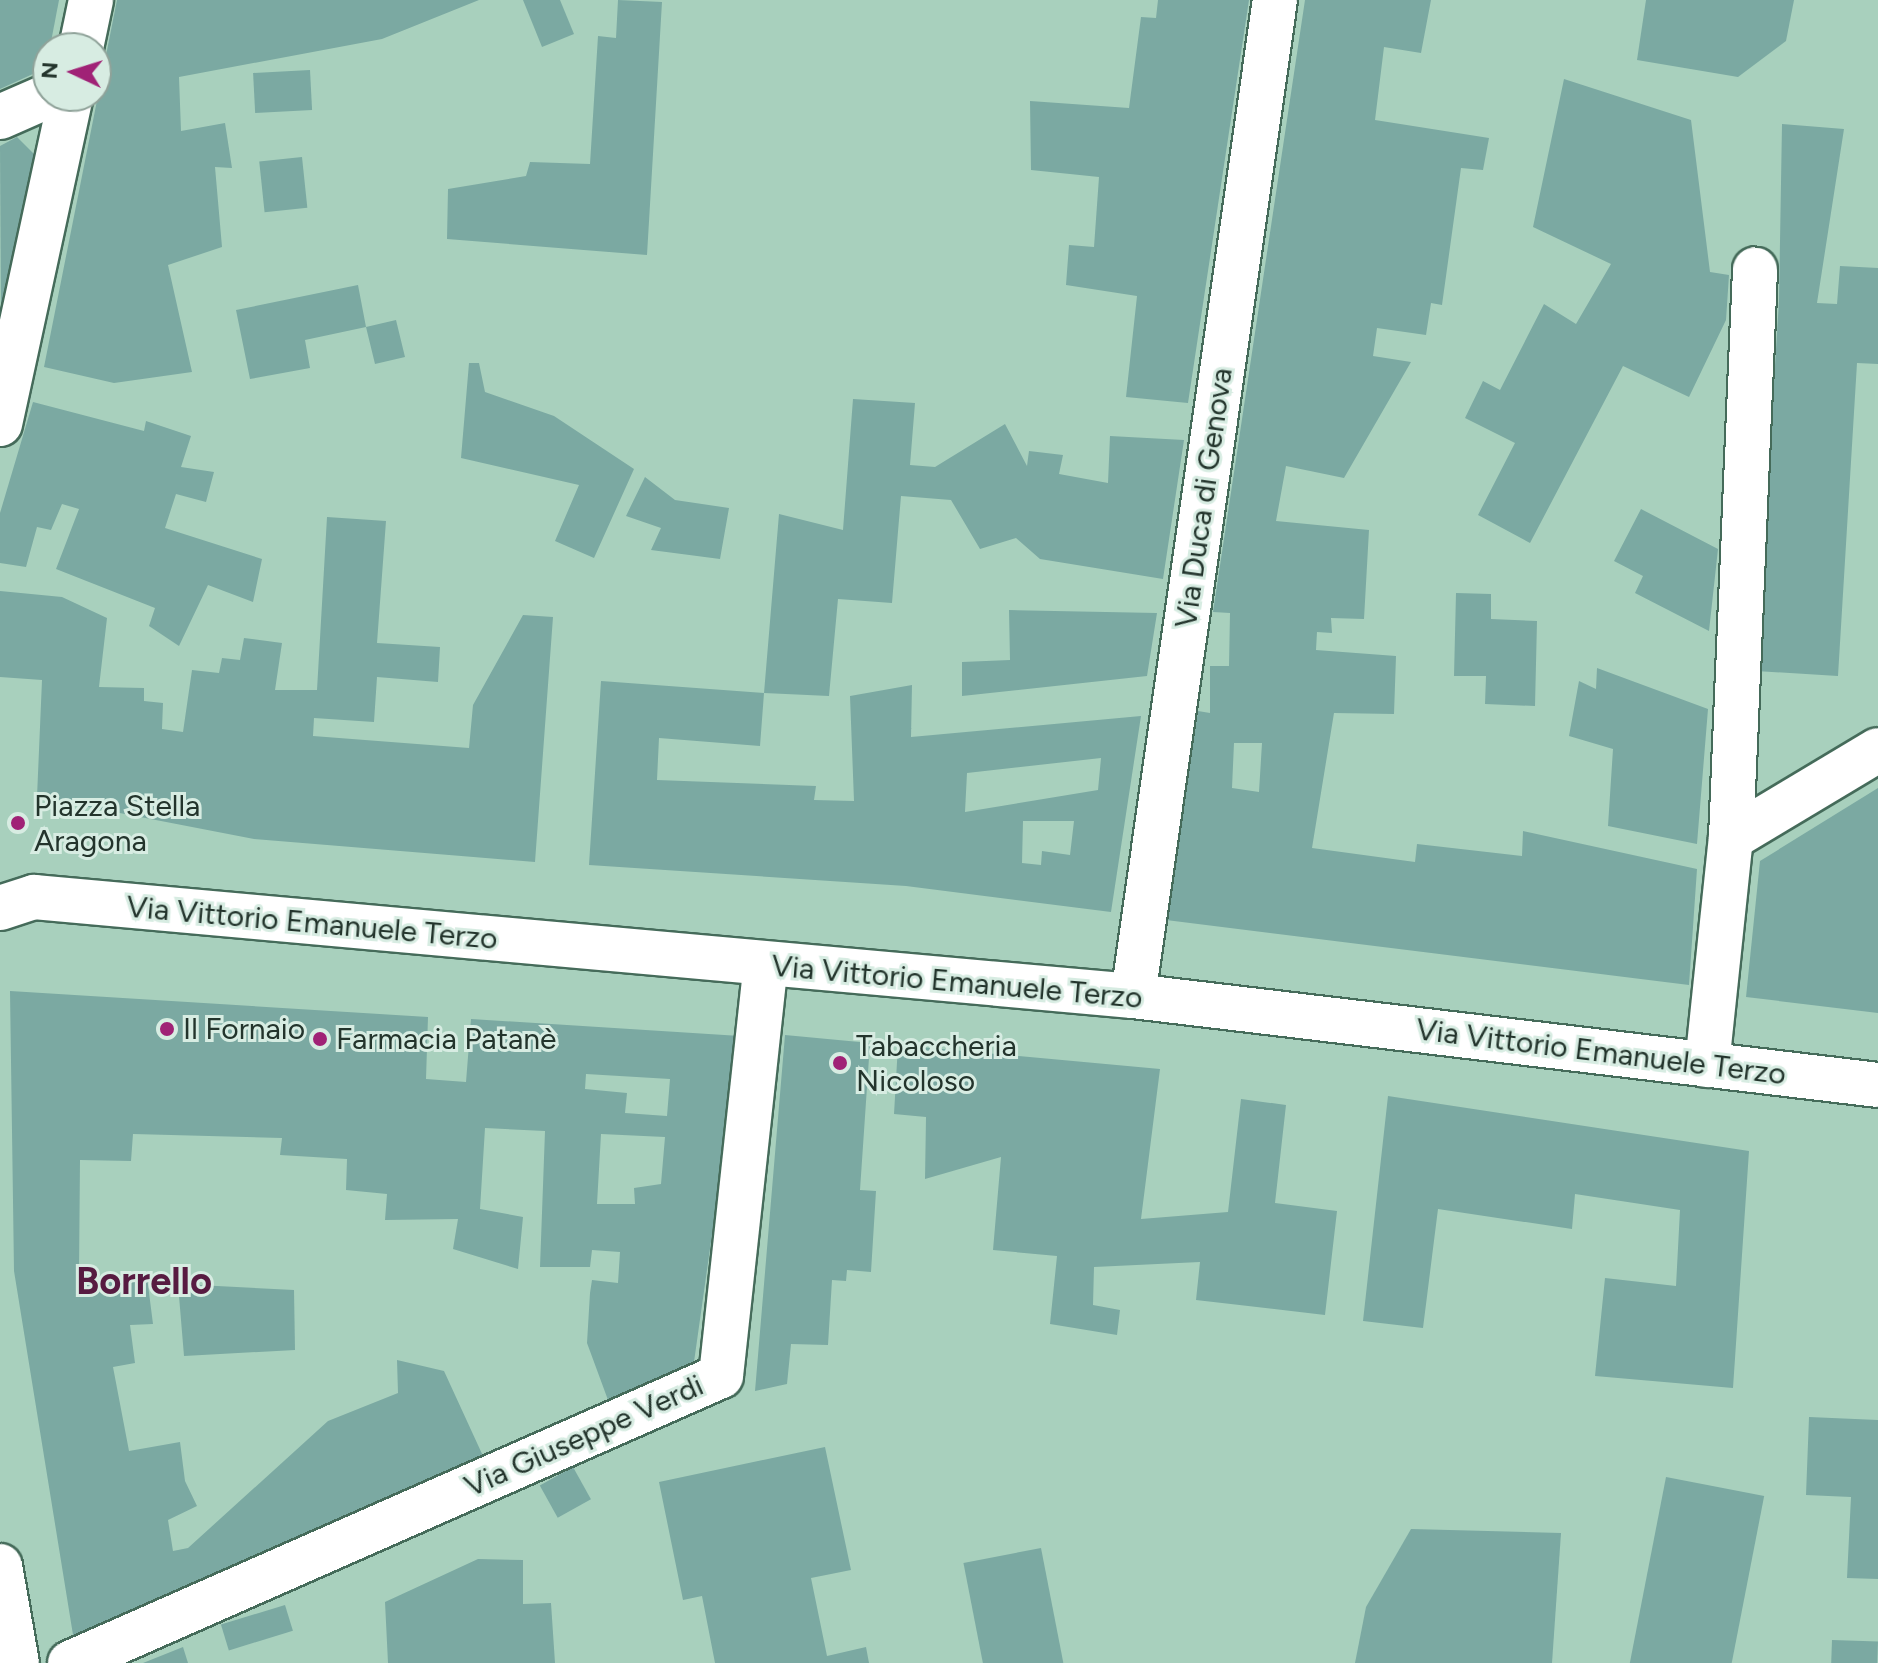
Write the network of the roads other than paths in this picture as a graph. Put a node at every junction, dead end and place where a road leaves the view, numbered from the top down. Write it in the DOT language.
graph roads {
  1 [pos="91,0"];
  2 [pos="1275,0"];
  3 [pos="84,32"];
  4 [pos="32,103"];
  5 [pos="68,112"];
  6 [pos="0,117"];
  7 [pos="1755,270"];
  8 [pos="0,424"];
  9 [pos="1878,750"];
  10 [pos="1731,838"];
  11 [pos="11,893"];
  12 [pos="766,965"];
  13 [pos="1133,996"];
  14 [pos="1707,1065"];
  15 [pos="1878,1085"];
  16 [pos="0,1566"];
  17 [pos="17,1663"];
  18 [pos="70,1663"];
  1 -- 3 [label="street"];
  2 -- 13 [label="street, Via Duca di Genova"];
  4 -- 6 [label="street"];
  5 -- 8 [label="street"];
  7 -- 10 [label="street"];
  9 -- 10 [label="street"];
  10 -- 14 [label="street"];
  11 -- 12 [label="street, Via Vittorio Emanuele Terzo"];
  12 -- 13 [label="street, Via Vittorio Emanuele Terzo"];
  12 -- 18 [label="street, Via Giuseppe Verdi"];
  13 -- 14 [label="street, Via Vittorio Emanuele Terzo"];
  14 -- 15 [label="street, Via Vittorio Emanuele Terzo"];
  16 -- 17 [label="street"];
}
